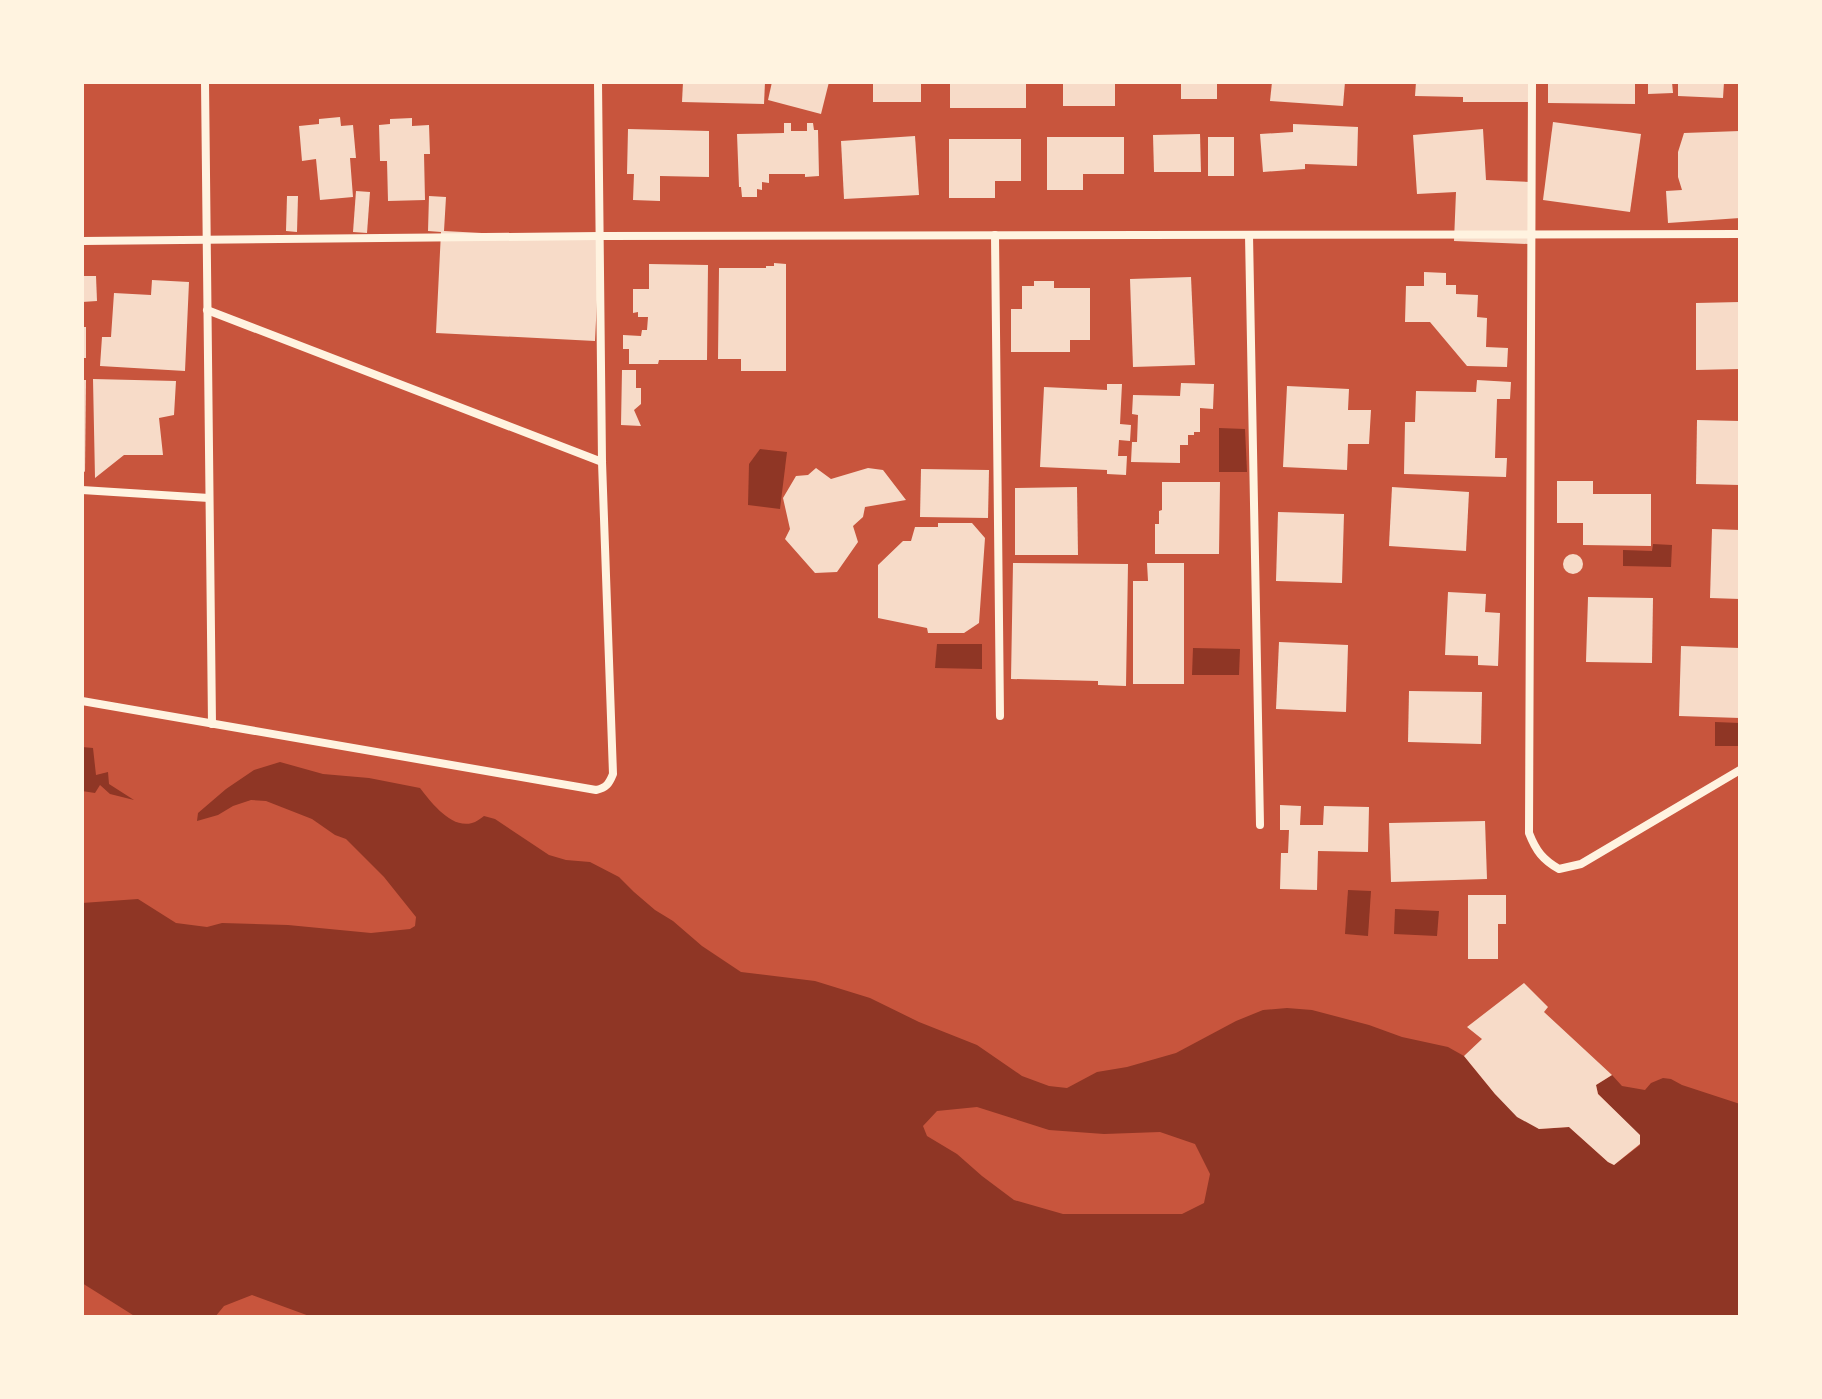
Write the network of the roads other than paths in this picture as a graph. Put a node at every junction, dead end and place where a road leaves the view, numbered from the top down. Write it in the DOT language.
graph roads {
  1 [pos="205,82"];
  2 [pos="598,82"];
  3 [pos="1532,82"];
  4 [pos="1531,234"];
  5 [pos="1740,234"];
  6 [pos="995,235"];
  7 [pos="1249,235"];
  8 [pos="600,236"];
  9 [pos="207,240"];
  10 [pos="82,241"];
  11 [pos="207,310"];
  12 [pos="602,462"];
  13 [pos="82,490"];
  14 [pos="209,498"];
  15 [pos="82,701"];
  16 [pos="1000,716"];
  17 [pos="212,724"];
  18 [pos="1740,770"];
  19 [pos="1260,825"];
  1 -- 9 [label="street"];
  2 -- 8 [label="street"];
  3 -- 4 [label="street"];
  4 -- 5 [label="street"];
  4 -- 7 [label="street"];
  4 -- 18 [label="street"];
  6 -- 7 [label="street"];
  6 -- 8 [label="street"];
  6 -- 16 [label="street"];
  7 -- 19 [label="street"];
  8 -- 9 [label="street"];
  8 -- 12 [label="street"];
  9 -- 10 [label="street"];
  9 -- 11 [label="street"];
  11 -- 12 [label="street"];
  11 -- 14 [label="street"];
  12 -- 17 [label="street"];
  13 -- 14 [label="street"];
  14 -- 17 [label="street"];
  15 -- 17 [label="street"];
}
